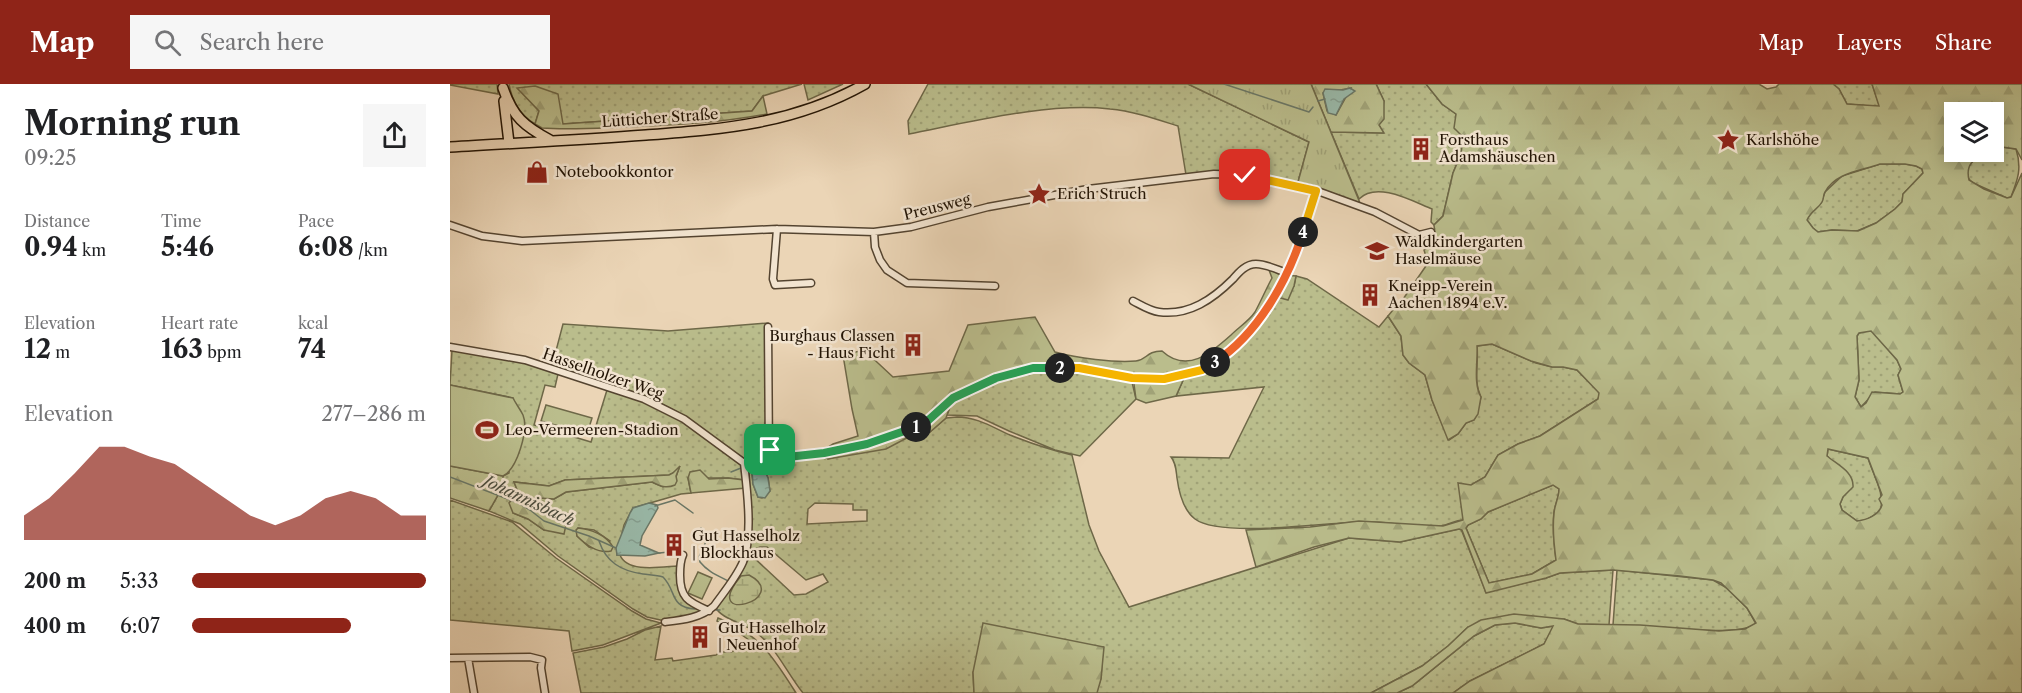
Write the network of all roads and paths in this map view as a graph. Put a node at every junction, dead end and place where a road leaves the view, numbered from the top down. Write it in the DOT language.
graph roads {
  1 [pos="865,84"];
  2 [pos="502,86"];
  3 [pos="552,141"];
  4 [pos="509,143"];
  5 [pos="450,147"];
  6 [pos="1316,191"];
  7 [pos="450,225"];
  8 [pos="777,229"];
  9 [pos="874,232"];
  10 [pos="1431,232"];
  11 [pos="1287,273"];
  12 [pos="811,283"];
  13 [pos="995,286"];
  14 [pos="1133,301"];
  15 [pos="768,327"];
  16 [pos="450,347"];
  17 [pos="769,459"];
  18 [pos="744,463"];
  19 [pos="683,555"];
  20 [pos="709,611"];
  21 [pos="665,622"];
  22 [pos="450,658"];
  23 [pos="468,658"];
  24 [pos="474,693"];
  25 [pos="545,693"];
  1 -- 3 [label="main road, Lütticher Straße"];
  2 -- 3 [label="main road"];
  2 -- 4 [label="main road"];
  3 -- 4 [label="main road, Lütticher Straße"];
  4 -- 5 [label="main road, Lütticher Straße"];
  6 -- 9 [label="street, Preusweg"];
  6 -- 10 [label="street, Preusweg"];
  6 -- 11 [label="street"];
  7 -- 8 [label="street, Preusweg"];
  8 -- 9 [label="street, Preusweg"];
  8 -- 12 [label="street"];
  9 -- 13 [label="street"];
  11 -- 14 [label="street"];
  11 -- 17 [label="street"];
  15 -- 17 [label="street"];
  16 -- 18 [label="street, Hasselholzer Weg"];
  17 -- 18 [label="street"];
  18 -- 20 [label="street"];
  19 -- 20 [label="street"];
  20 -- 21 [label="street"];
  22 -- 23 [label="street"];
  23 -- 24 [label="street"];
  23 -- 25 [label="street"];
}
